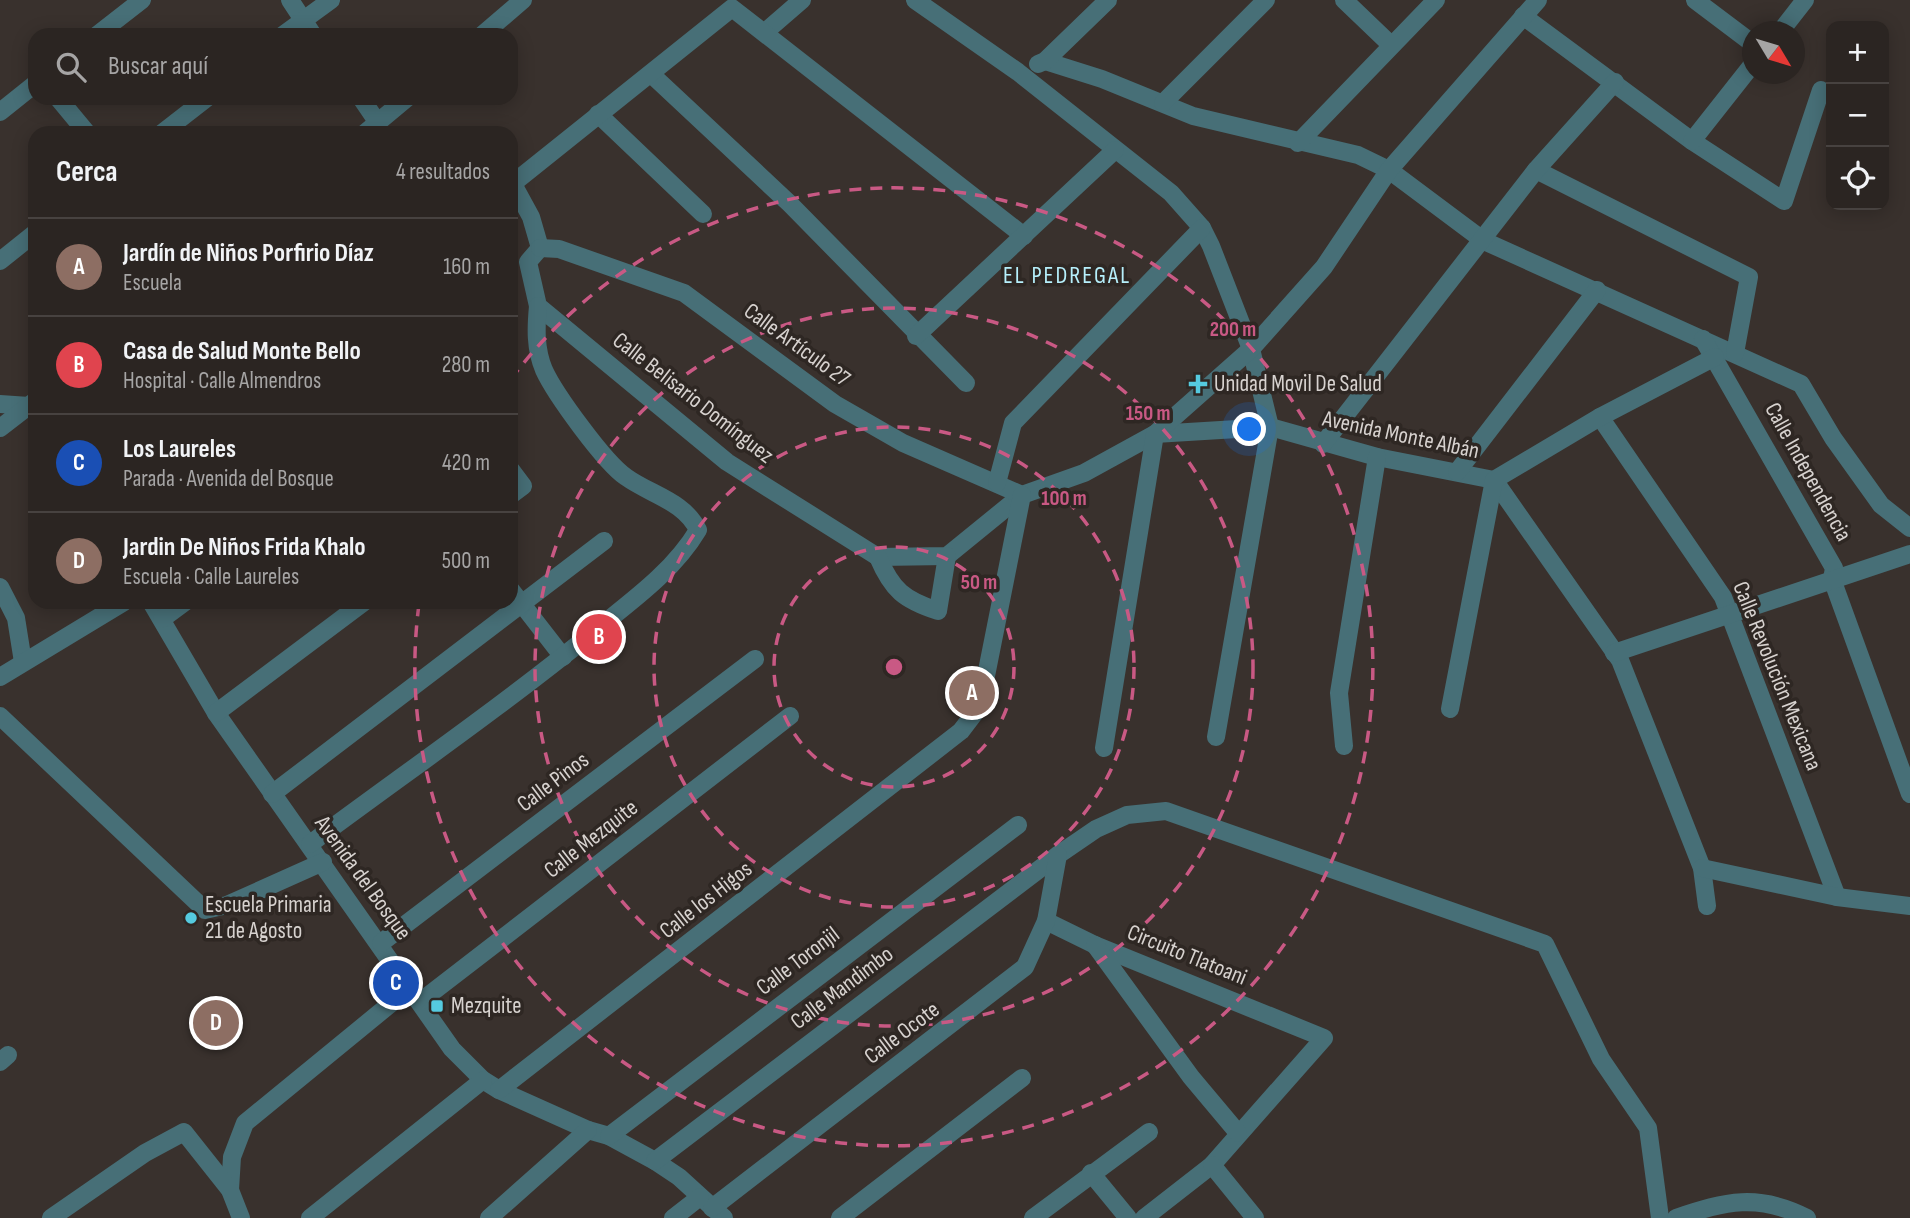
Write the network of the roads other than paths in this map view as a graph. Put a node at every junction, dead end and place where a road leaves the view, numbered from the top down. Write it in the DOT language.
graph roads {
  1 [pos="142,0"];
  2 [pos="290,0"];
  3 [pos="331,0"];
  4 [pos="523,0"];
  5 [pos="802,0"];
  6 [pos="1108,0"];
  7 [pos="1266,0"];
  8 [pos="1344,0"];
  9 [pos="1436,0"];
  10 [pos="1538,0"];
  11 [pos="1695,0"];
  12 [pos="1805,0"];
  13 [pos="926,3"];
  14 [pos="1523,16"];
  15 [pos="1789,21"];
  16 [pos="106,28"];
  17 [pos="308,28"];
  18 [pos="490,28"];
  19 [pos="765,32"];
  20 [pos="1742,35"];
  21 [pos="1391,45"];
  22 [pos="1045,61"];
  23 [pos="1018,72"];
  24 [pos="651,74"];
  25 [pos="1742,78"];
  26 [pos="1615,82"];
  27 [pos="28,90"];
  28 [pos="1821,90"];
  29 [pos="1163,103"];
  30 [pos="64,105"];
  31 [pos="198,105"];
  32 [pos="364,105"];
  33 [pos="399,105"];
  34 [pos="0,112"];
  35 [pos="598,114"];
  36 [pos="81,126"];
  37 [pos="171,126"];
  38 [pos="371,126"];
  39 [pos="374,126"];
  40 [pos="1692,141"];
  41 [pos="1298,143"];
  42 [pos="1115,150"];
  43 [pos="1389,170"];
  44 [pos="1536,170"];
  45 [pos="518,180"];
  46 [pos="518,195"];
  47 [pos="704,214"];
  48 [pos="1202,228"];
  49 [pos="1024,236"];
  50 [pos="28,239"];
  51 [pos="1484,241"];
  52 [pos="540,248"];
  53 [pos="0,261"];
  54 [pos="1597,290"];
  55 [pos="538,306"];
  56 [pos="1696,335"];
  57 [pos="916,336"];
  58 [pos="1251,349"];
  59 [pos="1735,353"];
  60 [pos="1715,357"];
  61 [pos="965,383"];
  62 [pos="0,404"];
  63 [pos="28,407"];
  64 [pos="28,410"];
  65 [pos="1600,418"];
  66 [pos="0,428"];
  67 [pos="1270,428"];
  68 [pos="1155,434"];
  69 [pos="1323,444"];
  70 [pos="1377,457"];
  71 [pos="1457,472"];
  72 [pos="1494,481"];
  73 [pos="997,483"];
  74 [pos="1022,495"];
  75 [pos="1910,528"];
  76 [pos="604,541"];
  77 [pos="1910,554"];
  78 [pos="947,556"];
  79 [pos="878,557"];
  80 [pos="1832,579"];
  81 [pos="0,587"];
  82 [pos="518,595"];
  83 [pos="518,599"];
  84 [pos="112,609"];
  85 [pos="155,609"];
  86 [pos="176,609"];
  87 [pos="355,609"];
  88 [pos="500,609"];
  89 [pos="1728,615"];
  90 [pos="162,620"];
  91 [pos="1614,653"];
  92 [pos="563,657"];
  93 [pos="755,659"];
  94 [pos="23,662"];
  95 [pos="0,677"];
  96 [pos="1450,709"];
  97 [pos="216,713"];
  98 [pos="0,716"];
  99 [pos="790,716"];
  100 [pos="1216,737"];
  101 [pos="1344,746"];
  102 [pos="1104,748"];
  103 [pos="272,794"];
  104 [pos="1910,794"];
  105 [pos="1018,825"];
  106 [pos="310,844"];
  107 [pos="1058,855"];
  108 [pos="323,862"];
  109 [pos="1702,868"];
  110 [pos="1837,897"];
  111 [pos="1707,906"];
  112 [pos="1910,906"];
  113 [pos="1046,921"];
  114 [pos="381,943"];
  115 [pos="1095,945"];
  116 [pos="416,994"];
  117 [pos="1022,1079"];
  118 [pos="483,1080"];
  119 [pos="499,1090"];
  120 [pos="588,1130"];
  121 [pos="1149,1132"];
  122 [pos="1238,1133"];
  123 [pos="609,1136"];
  124 [pos="655,1161"];
  125 [pos="1212,1165"];
  126 [pos="1091,1174"];
  127 [pos="230,1190"];
  128 [pos="712,1208"];
  129 [pos="51,1218"];
  130 [pos="242,1218"];
  131 [pos="310,1218"];
  132 [pos="489,1218"];
  133 [pos="673,1218"];
  134 [pos="840,1218"];
  135 [pos="1033,1218"];
  136 [pos="1128,1218"];
  137 [pos="1144,1218"];
  138 [pos="1255,1218"];
  139 [pos="1660,1218"];
  140 [pos="1676,1218"];
  141 [pos="1807,1218"];
  1 -- 16 [label="street"];
  2 -- 17 [label="street"];
  3 -- 17 [label="street"];
  4 -- 18 [label="street"];
  5 -- 19 [label="street"];
  6 -- 22 [label="street"];
  7 -- 29 [label="street"];
  8 -- 21 [label="street"];
  9 -- 21 [label="street"];
  10 -- 14 [label="street"];
  11 -- 20 [label="street"];
  12 -- 15 [label="street"];
  13 -- 23 [label="street"];
  14 -- 26 [label="street"];
  14 -- 43 [label="street"];
  19 -- 24 [label="street"];
  19 -- 49 [label="street"];
  21 -- 41 [label="street"];
  22 -- 23 [label="street"];
  22 -- 29 [label="street"];
  23 -- 42 [label="street"];
  24 -- 35 [label="street"];
  24 -- 57 [label="street"];
  25 -- 40 [label="street"];
  26 -- 40 [label="street"];
  26 -- 44 [label="street"];
  27 -- 34 [label="street"];
  28 -- 40 [label="street"];
  29 -- 41 [label="street"];
  30 -- 36 [label="street"];
  31 -- 37 [label="street"];
  32 -- 38 [label="street"];
  33 -- 39 [label="street"];
  35 -- 45 [label="street"];
  35 -- 47 [label="street"];
  41 -- 43 [label="street"];
  42 -- 48 [label="street"];
  42 -- 49 [label="street"];
  43 -- 51 [label="street"];
  43 -- 58 [label="street"];
  44 -- 51 [label="street"];
  44 -- 59 [label="street"];
  46 -- 52 [label="street"];
  48 -- 58 [label="street"];
  48 -- 73 [label="street"];
  49 -- 57 [label="street"];
  50 -- 53 [label="street"];
  51 -- 54 [label="street"];
  51 -- 69 [label="street"];
  52 -- 55 [label="street"];
  52 -- 73 [label="street, Calle Artículo 27"];
  54 -- 56 [label="street"];
  54 -- 71 [label="street"];
  55 -- 79 [label="street, Calle Belisario Domínguez"];
  55 -- 92 [label="street"];
  56 -- 59 [label="street"];
  56 -- 60 [label="street, Calle Independencia"];
  57 -- 61 [label="street"];
  58 -- 67 [label="street"];
  58 -- 68 [label="street"];
  59 -- 75 [label="street"];
  60 -- 65 [label="street"];
  60 -- 80 [label="street, Calle Independencia"];
  62 -- 63 [label="street"];
  64 -- 66 [label="street"];
  65 -- 72 [label="street"];
  65 -- 89 [label="street, Calle Revolución Mexicana"];
  67 -- 68 [label="street, Avenida Monte Albán"];
  67 -- 69 [label="street, Avenida Monte Albán"];
  67 -- 100 [label="street"];
  68 -- 74 [label="street"];
  68 -- 102 [label="street"];
  69 -- 70 [label="street, Avenida Monte Albán"];
  70 -- 71 [label="street, Avenida Monte Albán"];
  70 -- 101 [label="street"];
  71 -- 72 [label="street, Avenida Monte Albán"];
  72 -- 91 [label="street, Avenida Monte Albán"];
  72 -- 96 [label="street"];
  73 -- 74 [label="street, Calle Artículo 27"];
  74 -- 78 [label="street"];
  74 -- 119 [label="street, Calle los Higos"];
  76 -- 82 [label="street"];
  77 -- 80 [label="street"];
  78 -- 79 [label="street"];
  78 -- 79 [label="street"];
  80 -- 89 [label="street"];
  80 -- 104 [label="street, Calle Independencia"];
  81 -- 94 [label="street"];
  83 -- 92 [label="street"];
  84 -- 94 [label="street"];
  85 -- 90 [label="street, Avenida del Bosque"];
  86 -- 90 [label="street"];
  87 -- 97 [label="street"];
  88 -- 103 [label="street"];
  89 -- 91 [label="street"];
  89 -- 110 [label="street, Calle Revolución Mexicana"];
  90 -- 97 [label="street, Avenida del Bosque"];
  91 -- 109 [label="street, Avenida Monte Albán"];
  92 -- 106 [label="street"];
  93 -- 114 [label="street, Calle Pinos"];
  94 -- 95 [label="street"];
  97 -- 103 [label="street, Avenida del Bosque"];
  98 -- 108 [label="street"];
  99 -- 116 [label="street, Calle Mezquite"];
  103 -- 106 [label="street, Avenida del Bosque"];
  105 -- 123 [label="street, Calle Toronjil"];
  106 -- 108 [label="street, Avenida del Bosque"];
  107 -- 113 [label="street, Calle Ocote"];
  107 -- 124 [label="street, Calle Mandimbo"];
  107 -- 139 [label="street, Calle Mandimbo"];
  108 -- 114 [label="street, Avenida del Bosque"];
  109 -- 110 [label="street"];
  109 -- 111 [label="street, Avenida Monte Albán"];
  110 -- 112 [label="street"];
  113 -- 115 [label="street"];
  113 -- 128 [label="street, Calle Ocote"];
  114 -- 116 [label="street, Avenida del Bosque"];
  115 -- 122 [label="street, Circuito Tlatoani"];
  115 -- 122 [label="street, Circuito Tlatoani"];
  116 -- 118 [label="street, Avenida del Bosque"];
  116 -- 127 [label="street, Calle Mezquite"];
  117 -- 134 [label="street"];
  118 -- 119 [label="street, Avenida del Bosque"];
  118 -- 131 [label="street"];
  119 -- 120 [label="street, Avenida del Bosque"];
  120 -- 123 [label="street, Avenida del Bosque"];
  120 -- 132 [label="street"];
  121 -- 126 [label="street"];
  122 -- 125 [label="street"];
  123 -- 124 [label="street, Avenida del Bosque"];
  124 -- 128 [label="street, Avenida del Bosque"];
  125 -- 137 [label="street"];
  125 -- 138 [label="street"];
  126 -- 135 [label="street"];
  126 -- 136 [label="street"];
  127 -- 129 [label="street"];
  127 -- 130 [label="street"];
  128 -- 133 [label="street, Calle Ocote"];
  140 -- 141 [label="street"];
}
